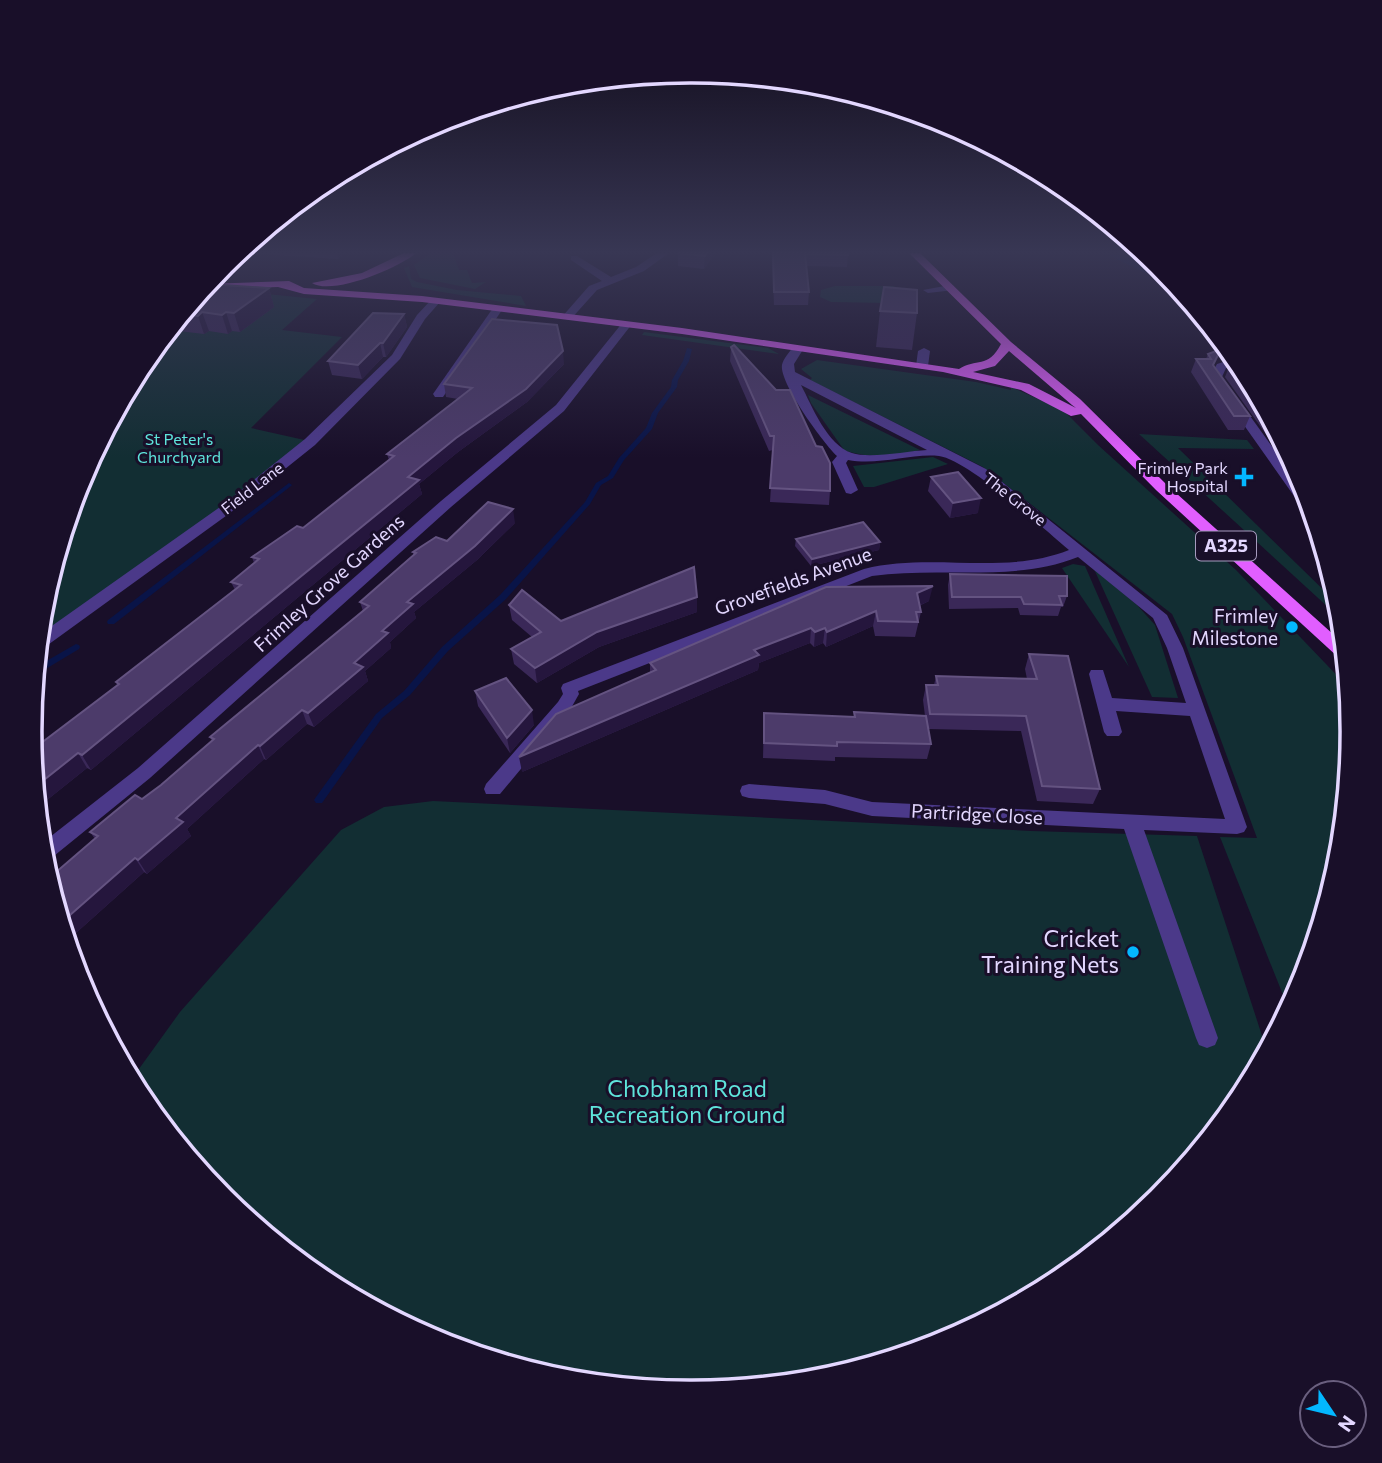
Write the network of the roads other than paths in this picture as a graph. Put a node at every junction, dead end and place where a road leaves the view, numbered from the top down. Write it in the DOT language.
graph roads {
  1 [pos="418,321"];
  2 [pos="599,321"];
  3 [pos="984,321"];
  4 [pos="489,322"];
  5 [pos="502,323"];
  6 [pos="627,324"];
  7 [pos="1007,344"];
  8 [pos="798,348"];
  9 [pos="923,351"];
  10 [pos="1226,364"];
  11 [pos="922,366"];
  12 [pos="944,370"];
  13 [pos="789,374"];
  14 [pos="1052,384"];
  15 [pos="439,394"];
  16 [pos="1075,412"];
  17 [pos="1124,451"];
  18 [pos="945,452"];
  19 [pos="845,456"];
  20 [pos="1289,479"];
  21 [pos="851,490"];
  22 [pos="1081,551"];
  23 [pos="50,635"];
  24 [pos="1328,640"];
  25 [pos="1334,645"];
  26 [pos="1334,647"];
  27 [pos="1097,674"];
  28 [pos="1107,704"];
  29 [pos="1196,710"];
  30 [pos="1113,732"];
  31 [pos="493,789"];
  32 [pos="748,790"];
  33 [pos="1131,821"];
  34 [pos="1208,824"];
  35 [pos="52,846"];
  36 [pos="1207,1038"];
  1 -- 23 [label="street, Field Lane"];
  2 -- 6 [label="main road"];
  3 -- 7 [label="main road, A325"];
  4 -- 5 [label="street"];
  4 -- 15 [label="street"];
  6 -- 8 [label="main road"];
  6 -- 35 [label="street, Frimley Grove Gardens"];
  7 -- 12 [label="main road"];
  7 -- 14 [label="main road, A325"];
  8 -- 11 [label="main road"];
  8 -- 13 [label="street"];
  9 -- 11 [label="street"];
  10 -- 20 [label="street"];
  11 -- 12 [label="main road"];
  12 -- 16 [label="main road"];
  13 -- 18 [label="street, The Grove"];
  13 -- 19 [label="street"];
  14 -- 16 [label="main road, A325"];
  14 -- 17 [label="main road, A325"];
  16 -- 17 [label="main road, A325"];
  17 -- 24 [label="main road, A325"];
  18 -- 19 [label="street"];
  18 -- 22 [label="street, The Grove"];
  19 -- 21 [label="street"];
  22 -- 29 [label="street, The Grove"];
  22 -- 31 [label="street, Grovefields Avenue"];
  24 -- 25 [label="main road, A325"];
  24 -- 26 [label="main road, A325"];
  27 -- 28 [label="street"];
  28 -- 29 [label="street"];
  28 -- 30 [label="street"];
  29 -- 34 [label="street, The Grove"];
  32 -- 33 [label="street, Partridge Close"];
  33 -- 34 [label="street, Partridge Close"];
  33 -- 36 [label="street"];
}
